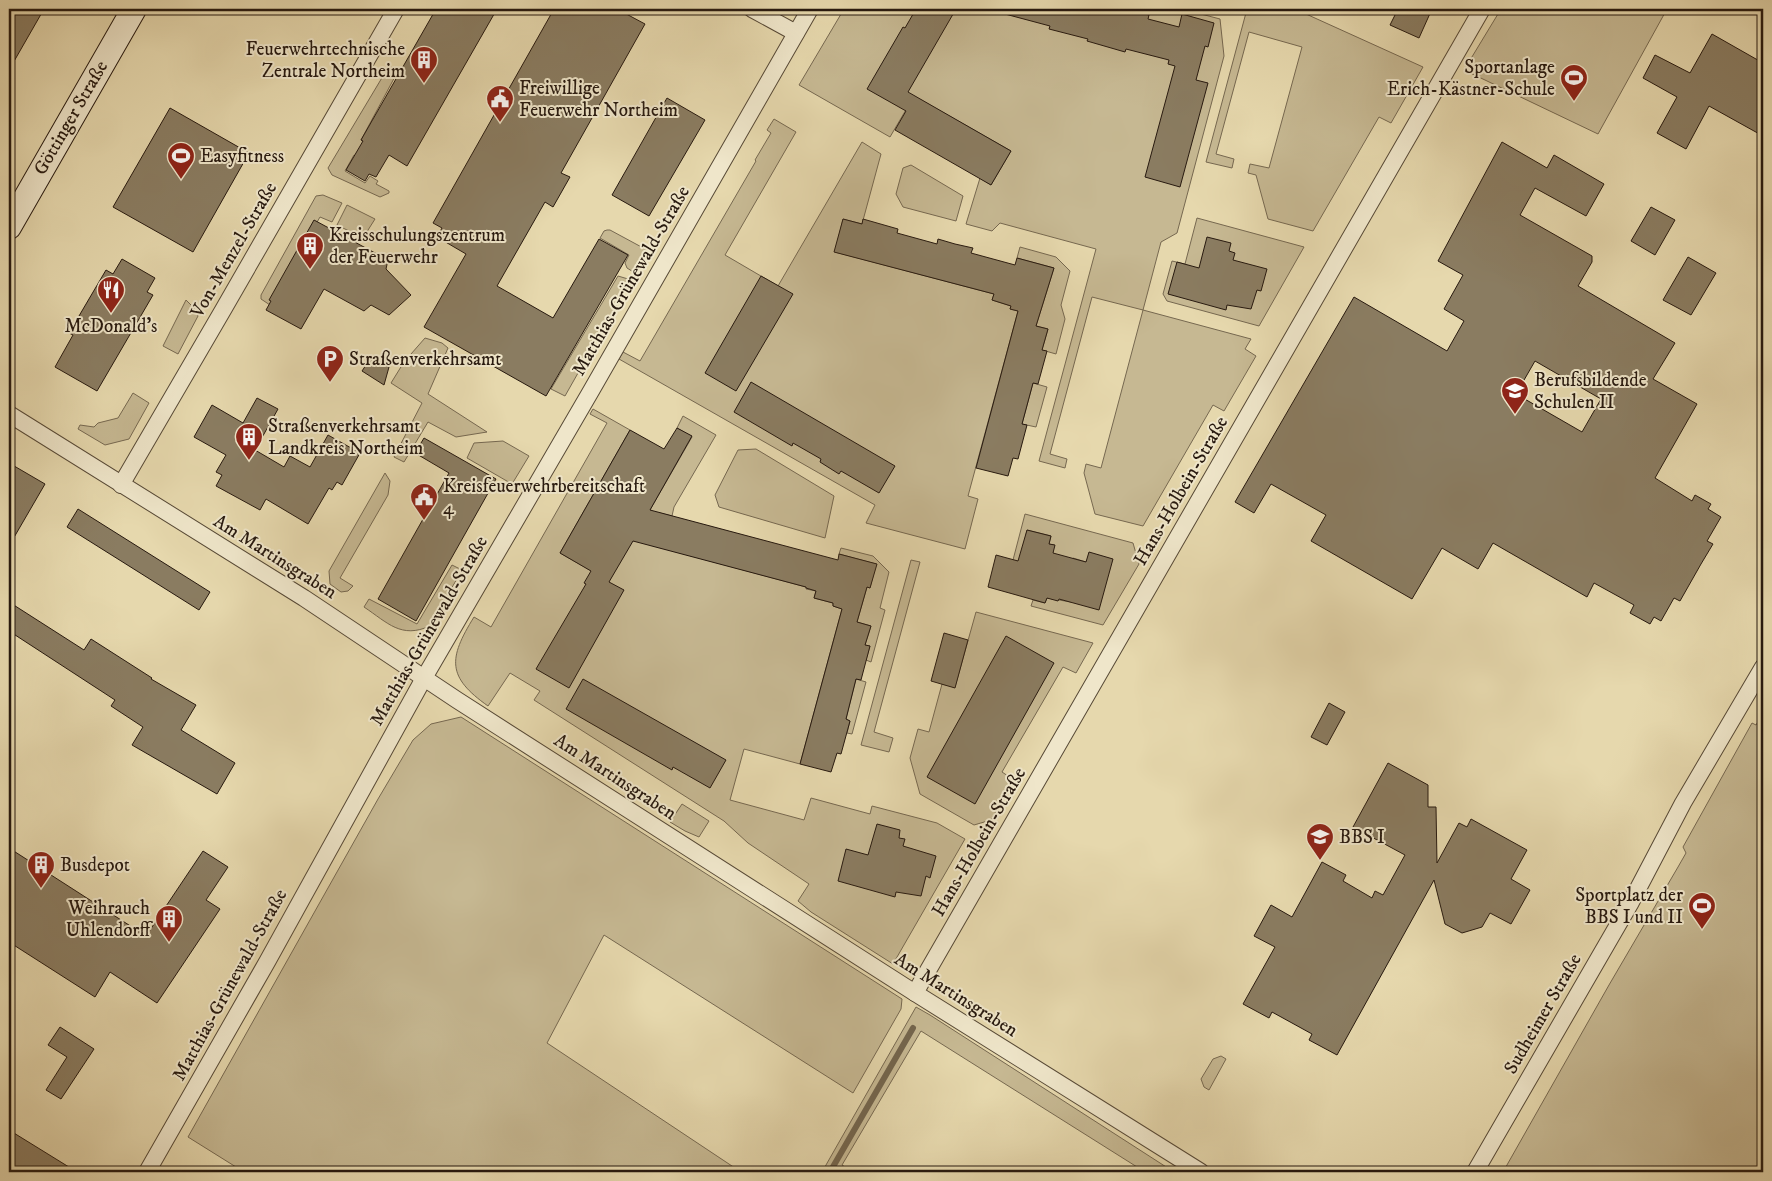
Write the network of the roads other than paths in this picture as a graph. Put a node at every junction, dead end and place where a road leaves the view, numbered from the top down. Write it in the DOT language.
graph roads {
  1 [pos="134,9"];
  2 [pos="396,9"];
  3 [pos="752,9"];
  4 [pos="810,9"];
  5 [pos="1482,9"];
  6 [pos="796,33"];
  7 [pos="9,227"];
  8 [pos="9,414"];
  9 [pos="121,485"];
  10 [pos="1763,667"];
  11 [pos="424,678"];
  12 [pos="915,993"];
  13 [pos="147,1172"];
  14 [pos="1201,1172"];
  15 [pos="1476,1172"];
  1 -- 7 [label="main road, Göttinger Straße"];
  2 -- 9 [label="street, Von-Menzel-Straße"];
  3 -- 6 [label="street"];
  4 -- 6 [label="street, Matthias-Grünewald-Straße"];
  5 -- 12 [label="street, Hans-Holbein-Straße"];
  6 -- 11 [label="street, Matthias-Grünewald-Straße"];
  8 -- 9 [label="street, Am Martinsgraben"];
  9 -- 11 [label="street, Am Martinsgraben"];
  10 -- 15 [label="street, Sudheimer Straße"];
  11 -- 12 [label="street, Am Martinsgraben"];
  11 -- 13 [label="street, Matthias-Grünewald-Straße"];
  12 -- 14 [label="street, Am Martinsgraben"];
}
